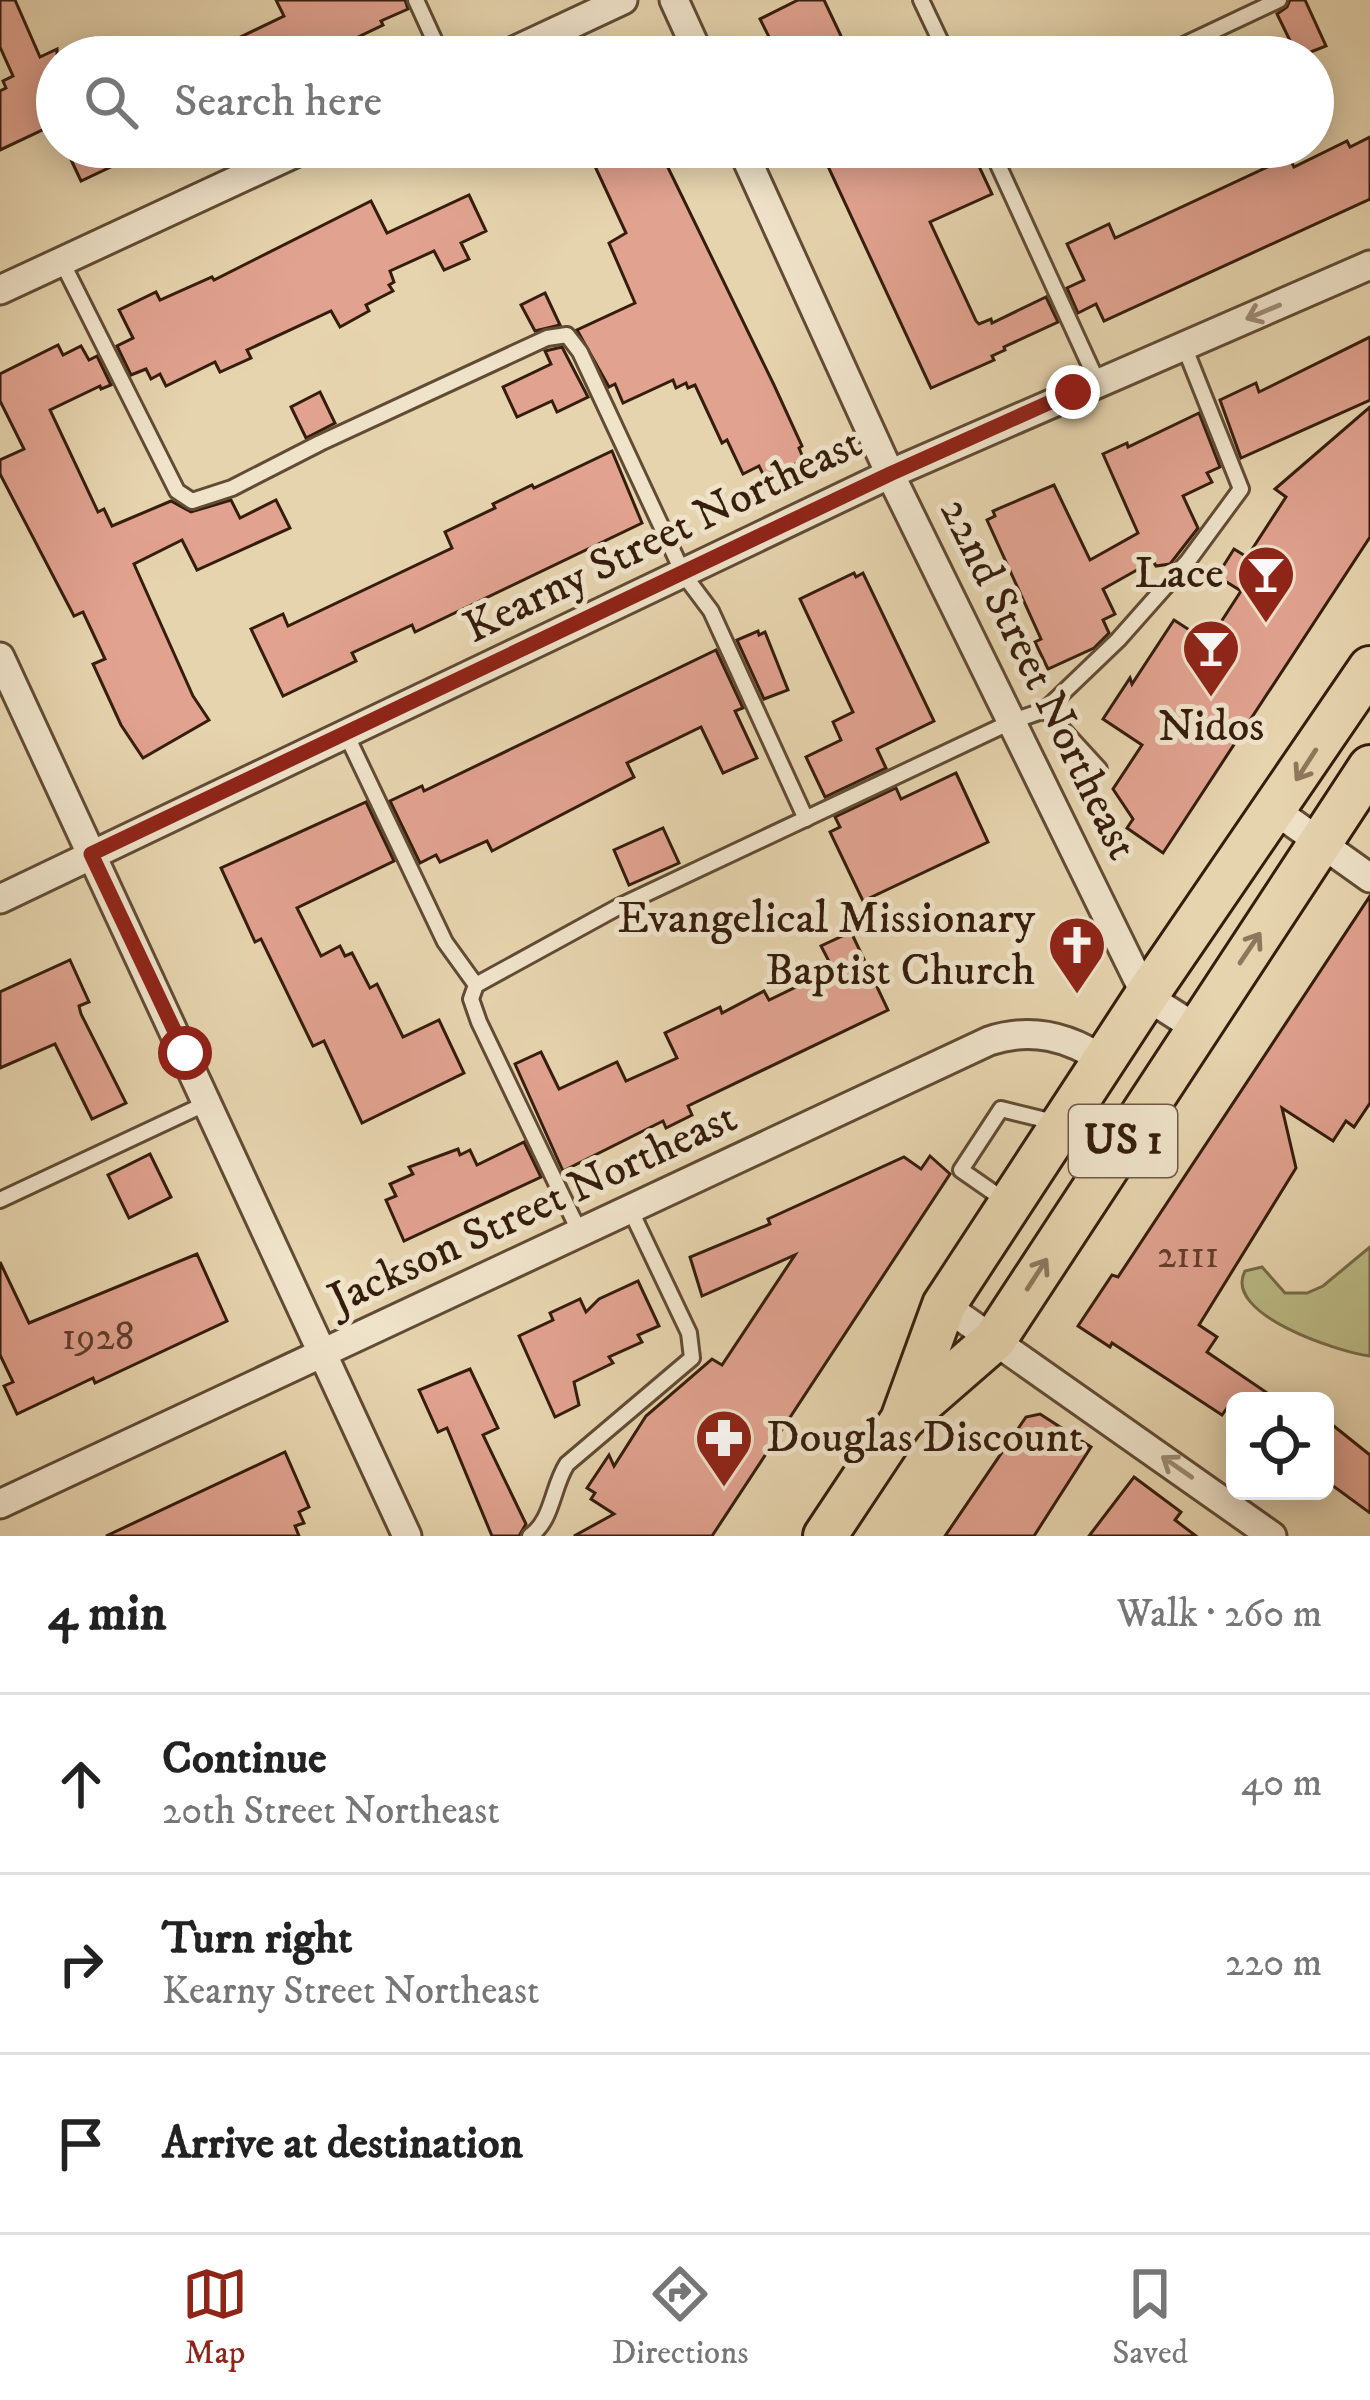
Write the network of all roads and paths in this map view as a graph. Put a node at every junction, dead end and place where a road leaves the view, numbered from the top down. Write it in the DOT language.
graph roads {
  1 [pos="416,0"];
  2 [pos="623,0"];
  3 [pos="674,0"];
  4 [pos="921,0"];
  5 [pos="1279,0"];
  6 [pos="432,36"];
  7 [pos="546,36"];
  8 [pos="690,36"];
  9 [pos="938,36"];
  10 [pos="1203,36"];
  11 [pos="263,168"];
  12 [pos="751,168"];
  13 [pos="1000,168"];
  14 [pos="62,262"];
  15 [pos="1370,265"];
  16 [pos="0,290"];
  17 [pos="1184,346"];
  18 [pos="1097,381"];
  19 [pos="890,474"];
  20 [pos="684,575"];
  21 [pos="0,657"];
  22 [pos="1370,668"];
  23 [pos="1045,710"];
  24 [pos="1013,721"];
  25 [pos="346,734"];
  26 [pos="1100,769"];
  27 [pos="1366,780"];
  28 [pos="1276,811"];
  29 [pos="806,819"];
  30 [pos="1321,842"];
  31 [pos="91,854"];
  32 [pos="1370,878"];
  33 [pos="0,899"];
  34 [pos="476,985"];
  35 [pos="1146,996"];
  36 [pos="1196,1028"];
  37 [pos="1106,1062"];
  38 [pos="208,1103"];
  39 [pos="1064,1125"];
  40 [pos="0,1200"];
  41 [pos="1011,1204"];
  42 [pos="630,1209"];
  43 [pos="580,1233"];
  44 [pos="944,1305"];
  45 [pos="995,1339"];
  46 [pos="324,1354"];
  47 [pos="902,1420"];
  48 [pos="0,1504"];
  49 [pos="407,1536"];
  50 [pos="530,1536"];
  51 [pos="825,1536"];
  52 [pos="1272,1536"];
  1 -- 6 [label="lane"];
  2 -- 7 [label="street"];
  3 -- 8 [label="street"];
  4 -- 9 [label="lane"];
  5 -- 10 [label="lane"];
  11 -- 14 [label="street"];
  12 -- 19 [label="street, 22nd Street Northeast"];
  13 -- 18 [label="lane"];
  14 -- 16 [label="street"];
  14 -- 20 [label="lane"];
  15 -- 17 [label="street, Kearny Street Northeast, one-way"];
  17 -- 18 [label="street, Kearny Street Northeast"];
  17 -- 23 [label="lane"];
  18 -- 19 [label="street, Kearny Street Northeast"];
  19 -- 20 [label="street, Kearny Street Northeast"];
  19 -- 24 [label="street, 22nd Street Northeast"];
  20 -- 25 [label="street, Kearny Street Northeast"];
  20 -- 29 [label="lane"];
  21 -- 31 [label="street"];
  22 -- 28 [label="main road, US 1, one-way"];
  23 -- 24 [label="lane"];
  23 -- 26 [label="lane"];
  24 -- 29 [label="lane"];
  24 -- 35 [label="street, 22nd Street Northeast"];
  25 -- 31 [label="street, Kearny Street Northeast"];
  25 -- 34 [label="lane"];
  27 -- 30 [label="main road, US 1"];
  28 -- 30 [label="street"];
  28 -- 35 [label="main road, US 1"];
  29 -- 34 [label="lane"];
  30 -- 32 [label="street"];
  36 -- 30 [label="main road, US 1, one-way"];
  31 -- 33 [label="street, Kearny Street Northeast"];
  31 -- 38 [label="street"];
  34 -- 43 [label="lane"];
  35 -- 36 [label="street"];
  35 -- 37 [label="main road, US 1"];
  45 -- 36 [label="main road, US 1, one-way"];
  37 -- 39 [label="main road, US 1"];
  37 -- 42 [label="street, Jackson Street Northeast"];
  38 -- 40 [label="lane"];
  38 -- 46 [label="street"];
  39 -- 41 [label="main road, US 1"];
  39 -- 41 [label="lane"];
  41 -- 44 [label="main road, US 1"];
  42 -- 43 [label="street, Jackson Street Northeast"];
  42 -- 50 [label="lane"];
  43 -- 46 [label="street, Jackson Street Northeast"];
  44 -- 45 [label="street"];
  44 -- 47 [label="main road, US 1"];
  45 -- 47 [label="main road, US 1"];
  52 -- 45 [label="street, one-way"];
  46 -- 48 [label="street, Jackson Street Northeast"];
  46 -- 49 [label="street"];
  47 -- 51 [label="main road, US 1"];
}
